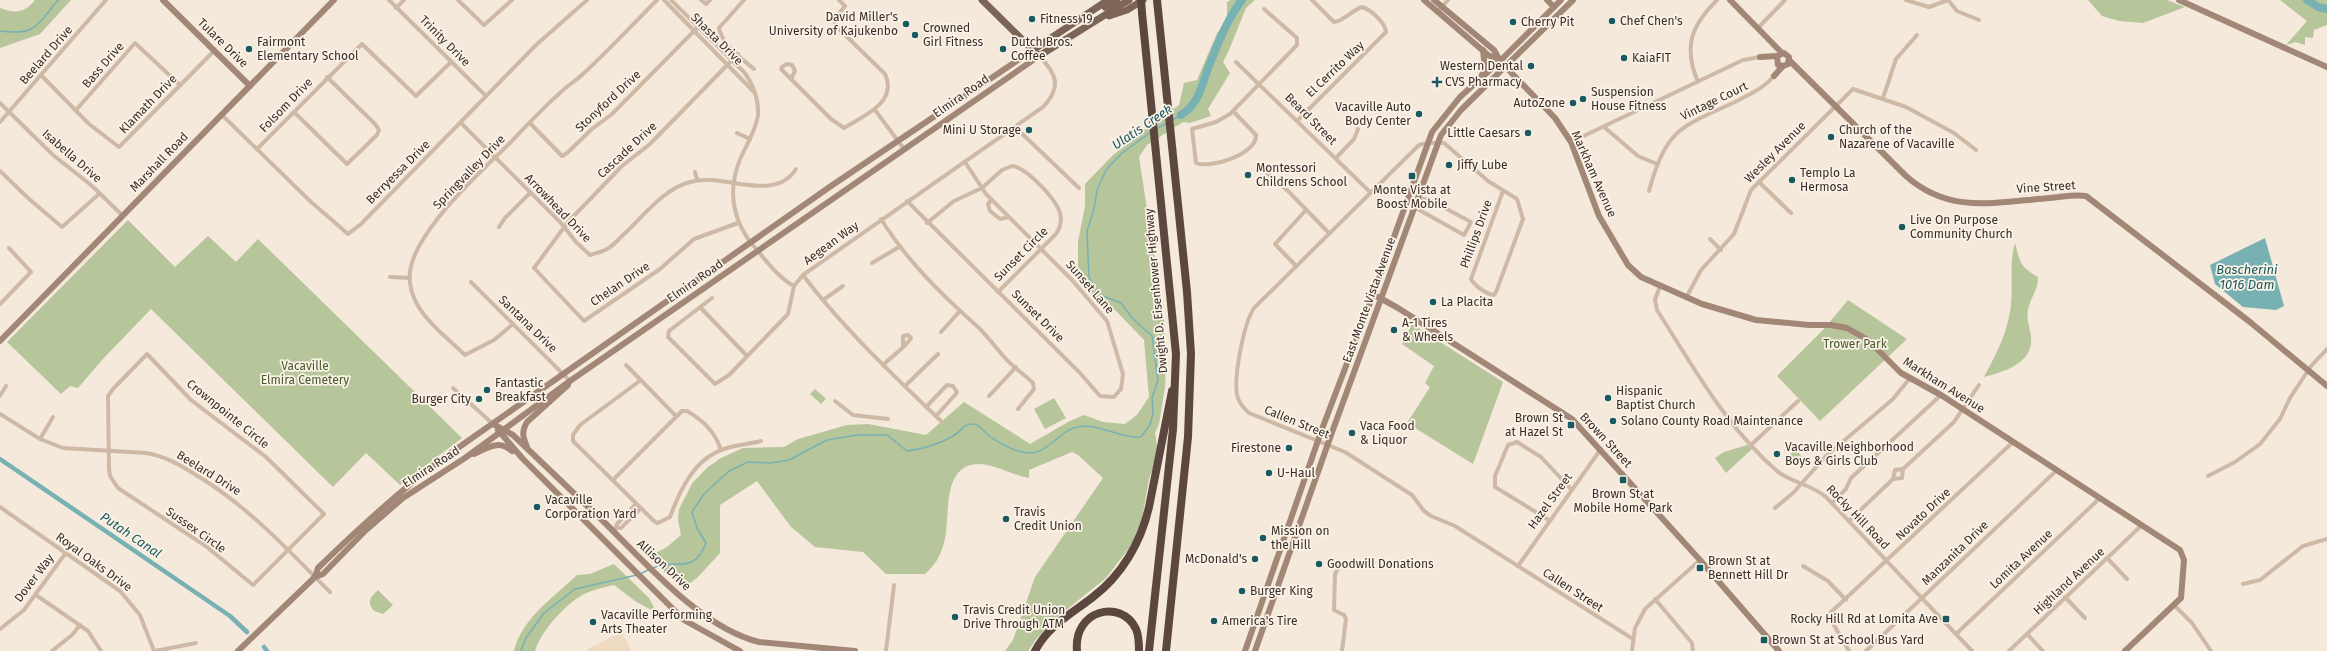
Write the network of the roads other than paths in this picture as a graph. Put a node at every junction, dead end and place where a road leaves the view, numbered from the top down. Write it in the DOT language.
graph roads {
  1 [pos="106,0"];
  2 [pos="163,0"];
  3 [pos="334,0"];
  4 [pos="389,0"];
  5 [pos="404,0"];
  6 [pos="458,0"];
  7 [pos="512,0"];
  8 [pos="587,0"];
  9 [pos="657,0"];
  10 [pos="664,0"];
  11 [pos="671,0"];
  12 [pos="701,0"];
  13 [pos="710,0"];
  14 [pos="744,0"];
  15 [pos="839,0"];
  16 [pos="982,0"];
  17 [pos="1108,0"];
  18 [pos="1117,0"];
  19 [pos="1129,0"];
  20 [pos="1142,0"];
  21 [pos="1312,0"];
  22 [pos="1424,0"];
  23 [pos="1434,0"];
  24 [pos="1448,0"];
  25 [pos="1547,0"];
  26 [pos="1561,0"];
  27 [pos="1568,0"];
  28 [pos="1573,0"];
  29 [pos="1716,0"];
  30 [pos="1730,0"];
  31 [pos="1785,0"];
  32 [pos="1906,0"];
  33 [pos="2179,0"];
  34 [pos="1157,2"];
  35 [pos="1554,7"];
  36 [pos="396,8"];
  37 [pos="1264,9"];
  38 [pos="1440,9"];
  39 [pos="1561,12"];
  40 [pos="1088,15"];
  41 [pos="1101,18"];
  42 [pos="1979,20"];
  43 [pos="699,26"];
  44 [pos="1758,28"];
  45 [pos="694,31"];
  46 [pos="1917,36"];
  47 [pos="1772,43"];
  48 [pos="1033,50"];
  49 [pos="1483,50"];
  50 [pos="214,51"];
  51 [pos="738,54"];
  52 [pos="1039,56"];
  53 [pos="1760,57"];
  54 [pos="1768,57"];
  55 [pos="1781,60"];
  56 [pos="733,61"];
  57 [pos="1500,61"];
  58 [pos="451,62"];
  59 [pos="1236,62"];
  60 [pos="729,65"];
  61 [pos="1506,67"];
  62 [pos="2327,67"];
  63 [pos="754,69"];
  64 [pos="41,75"];
  65 [pos="1774,76"];
  66 [pos="327,77"];
  67 [pos="791,79"];
  68 [pos="1480,80"];
  69 [pos="1698,82"];
  70 [pos="1260,83"];
  71 [pos="180,85"];
  72 [pos="250,86"];
  73 [pos="754,93"];
  74 [pos="486,96"];
  75 [pos="1882,98"];
  76 [pos="0,103"];
  77 [pos="1836,105"];
  78 [pos="77,109"];
  79 [pos="875,110"];
  80 [pos="1233,111"];
  81 [pos="9,112"];
  82 [pos="294,112"];
  83 [pos="221,114"];
  84 [pos="1298,120"];
  85 [pos="0,122"];
  86 [pos="460,123"];
  87 [pos="530,123"];
  88 [pos="1015,127"];
  89 [pos="1604,127"];
  90 [pos="1358,129"];
  91 [pos="737,133"];
  92 [pos="750,139"];
  93 [pos="898,140"];
  94 [pos="1438,142"];
  95 [pos="1571,142"];
  96 [pos="1428,143"];
  97 [pos="257,149"];
  98 [pos="904,149"];
  99 [pos="1976,150"];
  100 [pos="495,158"];
  101 [pos="1336,158"];
  102 [pos="965,162"];
  103 [pos="1657,164"];
  104 [pos="796,169"];
  105 [pos="0,171"];
  106 [pos="696,172"];
  107 [pos="1267,173"];
  108 [pos="697,180"];
  109 [pos="1759,182"];
  110 [pos="734,183"];
  111 [pos="982,188"];
  112 [pos="1079,188"];
  113 [pos="1503,191"];
  114 [pos="1649,191"];
  115 [pos="1370,192"];
  116 [pos="530,193"];
  117 [pos="99,194"];
  118 [pos="1418,198"];
  119 [pos="991,200"];
  120 [pos="907,201"];
  121 [pos="1414,207"];
  122 [pos="1306,210"];
  123 [pos="1792,213"];
  124 [pos="122,215"];
  125 [pos="1009,217"];
  126 [pos="881,219"];
  127 [pos="927,222"];
  128 [pos="738,223"];
  129 [pos="499,227"];
  130 [pos="564,227"];
  131 [pos="1329,233"];
  132 [pos="1710,239"];
  133 [pos="750,243"];
  134 [pos="899,247"];
  135 [pos="9,248"];
  136 [pos="1041,248"];
  137 [pos="1721,250"];
  138 [pos="758,252"];
  139 [pos="539,258"];
  140 [pos="872,263"];
  141 [pos="1296,266"];
  142 [pos="803,275"];
  143 [pos="390,277"];
  144 [pos="410,278"];
  145 [pos="471,282"];
  146 [pos="794,286"];
  147 [pos="843,286"];
  148 [pos="1660,286"];
  149 [pos="998,292"];
  150 [pos="1373,295"];
  151 [pos="712,298"];
  152 [pos="1686,298"];
  153 [pos="1381,299"];
  154 [pos="823,300"];
  155 [pos="0,304"];
  156 [pos="700,307"];
  157 [pos="959,312"];
  158 [pos="513,324"];
  159 [pos="941,332"];
  160 [pos="0,341"];
  161 [pos="903,347"];
  162 [pos="2327,349"];
  163 [pos="938,354"];
  164 [pos="747,356"];
  165 [pos="884,364"];
  166 [pos="626,365"];
  167 [pos="1016,367"];
  168 [pos="2309,371"];
  169 [pos="1176,372"];
  170 [pos="564,374"];
  171 [pos="1910,378"];
  172 [pos="572,380"];
  173 [pos="641,380"];
  174 [pos="1979,385"];
  175 [pos="6,386"];
  176 [pos="904,386"];
  177 [pos="2327,386"];
  178 [pos="453,388"];
  179 [pos="1941,395"];
  180 [pos="0,396"];
  181 [pos="990,396"];
  182 [pos="1102,396"];
  183 [pos="835,401"];
  184 [pos="1798,401"];
  185 [pos="926,407"];
  186 [pos="1018,409"];
  187 [pos="1963,409"];
  188 [pos="0,414"];
  189 [pos="676,416"];
  190 [pos="936,416"];
  191 [pos="53,417"];
  192 [pos="888,419"];
  193 [pos="941,421"];
  194 [pos="493,424"];
  195 [pos="502,430"];
  196 [pos="40,438"];
  197 [pos="761,442"];
  198 [pos="1318,442"];
  199 [pos="2014,442"];
  200 [pos="1752,444"];
  201 [pos="1327,446"];
  202 [pos="527,449"];
  203 [pos="1601,449"];
  204 [pos="721,450"];
  205 [pos="109,451"];
  206 [pos="465,458"];
  207 [pos="523,459"];
  208 [pos="1903,469"];
  209 [pos="2057,470"];
  210 [pos="2208,476"];
  211 [pos="1893,479"];
  212 [pos="612,480"];
  213 [pos="1801,483"];
  214 [pos="1571,489"];
  215 [pos="2100,498"];
  216 [pos="1832,503"];
  217 [pos="636,504"];
  218 [pos="0,508"];
  219 [pos="1775,508"];
  220 [pos="640,509"];
  221 [pos="1549,520"];
  222 [pos="1849,521"];
  223 [pos="2142,525"];
  224 [pos="616,530"];
  225 [pos="2327,539"];
  226 [pos="288,551"];
  227 [pos="65,554"];
  228 [pos="2107,558"];
  229 [pos="1700,560"];
  230 [pos="1887,562"];
  231 [pos="1341,564"];
  232 [pos="1518,566"];
  233 [pos="1803,566"];
  234 [pos="315,577"];
  235 [pos="2126,579"];
  236 [pos="2243,584"];
  237 [pos="894,585"];
  238 [pos="330,592"];
  239 [pos="36,595"];
  240 [pos="2065,597"];
  241 [pos="1922,598"];
  242 [pos="1655,599"];
  243 [pos="1846,600"];
  244 [pos="2174,605"];
  245 [pos="2085,618"];
  246 [pos="80,625"];
  247 [pos="0,629"];
  248 [pos="1956,634"];
  249 [pos="2026,634"];
  250 [pos="743,638"];
  251 [pos="1633,639"];
  252 [pos="196,643"];
  253 [pos="2209,650"];
  254 [pos="52,651"];
  255 [pos="101,651"];
  256 [pos="154,651"];
  257 [pos="238,651"];
  258 [pos="738,651"];
  259 [pos="854,651"];
  260 [pos="886,651"];
  261 [pos="1035,651"];
  262 [pos="1078,651"];
  263 [pos="1139,651"];
  264 [pos="1149,651"];
  265 [pos="1166,651"];
  266 [pos="1245,651"];
  267 [pos="1255,651"];
  268 [pos="1342,651"];
  269 [pos="1632,651"];
  270 [pos="1694,651"];
  271 [pos="1779,651"];
  272 [pos="1849,651"];
  273 [pos="1866,651"];
  274 [pos="1972,651"];
  275 [pos="2009,651"];
  276 [pos="2043,651"];
  277 [pos="2125,651"];
  1 -- 64 [label="street, Beelard Drive"];
  2 -- 50 [label="main road, Tulare Drive"];
  3 -- 72 [label="main road, Marshall Road"];
  4 -- 36 [label="street, Trinity Drive"];
  5 -- 36 [label="street"];
  6 -- 7 [label="street"];
  8 -- 74 [label="street, Berryessa Drive"];
  9 -- 87 [label="street, Springvalley Drive"];
  10 -- 45 [label="street, Shasta Drive"];
  11 -- 43 [label="street, Shasta Drive"];
  12 -- 13 [label="street"];
  14 -- 51 [label="street"];
  15 -- 79 [label="street"];
  16 -- 48 [label="main road"];
  17 -- 40 [label="main road, Elmira Road"];
  18 -- 40 [label="main road, Elmira Road"];
  19 -- 41 [label="main road, Elmira Road"];
  20 -- 41 [label="main road, Elmira Road"];
  20 -- 169 [label="highway, Dwight D. Eisenhower Highway, bridge"];
  21 -- 84 [label="street, El Cerrito Way"];
  22 -- 38 [label="main road"];
  23 -- 38 [label="main road"];
  24 -- 38 [label="street"];
  25 -- 35 [label="main road"];
  26 -- 35 [label="main road, East Monte Vista Avenue"];
  27 -- 39 [label="main road"];
  28 -- 39 [label="main road, East Monte Vista Avenue"];
  29 -- 69 [label="street"];
  30 -- 44 [label="main road, Vine Street"];
  31 -- 44 [label="street"];
  32 -- 42 [label="street"];
  33 -- 62 [label="main road"];
  34 -- 265 [label="highway"];
  35 -- 57 [label="main road, East Monte Vista Avenue"];
  36 -- 58 [label="street, Trinity Drive"];
  37 -- 70 [label="street"];
  38 -- 49 [label="main road"];
  38 -- 57 [label="main road"];
  39 -- 61 [label="main road, East Monte Vista Avenue"];
  40 -- 48 [label="main road, Elmira Road"];
  41 -- 52 [label="main road, Elmira Road"];
  43 -- 45 [label="street, Stonyford Drive"];
  43 -- 56 [label="street, Shasta Drive"];
  44 -- 47 [label="main road, Vine Street"];
  45 -- 60 [label="street, Shasta Drive"];
  45 -- 87 [label="street, Stonyford Drive"];
  46 -- 75 [label="street"];
  47 -- 54 [label="main road"];
  47 -- 55 [label="main road, Vine Street"];
  48 -- 52 [label="main road"];
  48 -- 93 [label="main road, Elmira Road"];
  49 -- 57 [label="main road"];
  49 -- 68 [label="main road"];
  50 -- 71 [label="street, Klamath Drive"];
  50 -- 72 [label="main road, Tulare Drive"];
  51 -- 56 [label="street, Cascade Drive"];
  51 -- 63 [label="street"];
  52 -- 88 [label="street, Aegean Way"];
  52 -- 98 [label="main road, Elmira Road"];
  53 -- 54 [label="main road"];
  53 -- 55 [label="main road"];
  53 -- 69 [label="street"];
  54 -- 55 [label="main road"];
  55 -- 65 [label="main road"];
  55 -- 77 [label="main road, Vine Street"];
  56 -- 60 [label="street, Cascade Drive"];
  56 -- 73 [label="street, Shasta Drive"];
  57 -- 61 [label="main road, Markham Avenue"];
  57 -- 68 [label="main road, East Monte Vista Avenue"];
  58 -- 66 [label="street, Folsom Drive"];
  58 -- 74 [label="street, Trinity Drive"];
  59 -- 70 [label="street, Beard Street"];
  60 -- 73 [label="street, Shasta Drive"];
  60 -- 130 [label="street, Cascade Drive"];
  61 -- 94 [label="main road, East Monte Vista Avenue"];
  61 -- 95 [label="main road, Markham Avenue"];
  64 -- 78 [label="street, Klamath Drive"];
  64 -- 81 [label="street, Beelard Drive"];
  65 -- 103 [label="street, Vintage Court"];
  66 -- 82 [label="street, Folsom Drive"];
  66 -- 82 [label="street"];
  67 -- 79 [label="street"];
  68 -- 96 [label="main road, East Monte Vista Avenue"];
  69 -- 89 [label="street"];
  70 -- 80 [label="street"];
  70 -- 84 [label="street, Beard Street"];
  71 -- 78 [label="street, Klamath Drive"];
  71 -- 78 [label="street, Bass Drive"];
  72 -- 83 [label="main road, Marshall Road"];
  73 -- 92 [label="street, Shasta Drive"];
  74 -- 86 [label="street, Berryessa Drive"];
  75 -- 77 [label="street, Wesley Avenue"];
  75 -- 99 [label="street"];
  76 -- 81 [label="street, Isabella Drive"];
  77 -- 109 [label="street, Wesley Avenue"];
  77 -- 168 [label="main road, Vine Street"];
  79 -- 93 [label="street"];
  80 -- 80 [label="street"];
  81 -- 85 [label="street, Beelard Drive"];
  81 -- 117 [label="street, Isabella Drive"];
  82 -- 97 [label="street, Folsom Drive"];
  83 -- 97 [label="street, Berryessa Drive"];
  83 -- 124 [label="main road, Marshall Road"];
  84 -- 101 [label="street, Beard Street"];
  86 -- 97 [label="street, Berryessa Drive"];
  86 -- 100 [label="street, Arrowhead Drive"];
  87 -- 100 [label="street, Springvalley Drive"];
  88 -- 102 [label="street, Aegean Way"];
  88 -- 112 [label="street"];
  89 -- 95 [label="street"];
  89 -- 103 [label="street"];
  90 -- 101 [label="street"];
  91 -- 92 [label="street"];
  92 -- 110 [label="street, Shasta Drive"];
  93 -- 98 [label="street"];
  93 -- 133 [label="main road, Elmira Road"];
  94 -- 96 [label="street"];
  94 -- 113 [label="street"];
  94 -- 118 [label="main road, East Monte Vista Avenue"];
  95 -- 148 [label="main road, Markham Avenue"];
  96 -- 115 [label="street, Callen Street"];
  96 -- 150 [label="main road, East Monte Vista Avenue"];
  98 -- 138 [label="main road, Elmira Road"];
  100 -- 116 [label="street, Arrowhead Drive"];
  100 -- 144 [label="street, Springvalley Drive"];
  101 -- 115 [label="street, Beard Street"];
  102 -- 111 [label="street, Sunset Lane"];
  102 -- 120 [label="street, Aegean Way"];
  103 -- 114 [label="street, Vintage Court"];
  104 -- 110 [label="street, Arrowhead Drive"];
  105 -- 117 [label="street"];
  106 -- 108 [label="street"];
  107 -- 122 [label="street"];
  108 -- 110 [label="street, Arrowhead Drive"];
  108 -- 130 [label="street, Arrowhead Drive"];
  109 -- 123 [label="street"];
  109 -- 137 [label="street, Wesley Avenue"];
  110 -- 128 [label="street, Shasta Drive"];
  111 -- 119 [label="street, Sunset Lane"];
  111 -- 127 [label="street, Sunset Circle"];
  111 -- 136 [label="street, Sunset Circle"];
  113 -- 113 [label="street, Phillips Drive"];
  115 -- 131 [label="street, Callen Street"];
  116 -- 129 [label="street"];
  116 -- 130 [label="street, Arrowhead Drive"];
  117 -- 124 [label="street, Isabella Drive"];
  118 -- 121 [label="main road, East Monte Vista Avenue"];
  118 -- 121 [label="street"];
  119 -- 125 [label="street, Sunset Lane"];
  119 -- 125 [label="street, Sunset Lane"];
  120 -- 126 [label="street, Aegean Way"];
  120 -- 127 [label="street, Sunset Drive"];
  121 -- 153 [label="main road, East Monte Vista Avenue"];
  122 -- 131 [label="street"];
  122 -- 141 [label="street"];
  124 -- 160 [label="main road, Marshall Road"];
  125 -- 136 [label="street, Sunset Lane"];
  126 -- 134 [label="street"];
  126 -- 142 [label="street, Aegean Way"];
  127 -- 149 [label="street, Sunset Drive"];
  128 -- 133 [label="street, Shasta Drive"];
  128 -- 139 [label="street, Chelan Drive"];
  130 -- 139 [label="street, Cascade Drive"];
  131 -- 141 [label="street, Callen Street"];
  132 -- 137 [label="street"];
  133 -- 138 [label="street, Shasta Drive"];
  133 -- 170 [label="main road, Elmira Road"];
  134 -- 140 [label="street"];
  134 -- 157 [label="street"];
  135 -- 155 [label="street"];
  136 -- 149 [label="street, Sunset Circle"];
  136 -- 182 [label="street, Sunset Lane"];
  137 -- 152 [label="street, Wesley Avenue"];
  138 -- 146 [label="street, Shasta Drive"];
  138 -- 172 [label="main road, Elmira Road"];
  141 -- 198 [label="street, Callen Street"];
  142 -- 146 [label="street, Aegean Way"];
  142 -- 154 [label="street"];
  143 -- 144 [label="street"];
  144 -- 158 [label="street, Springvalley Drive"];
  145 -- 158 [label="street, Santana Drive"];
  146 -- 164 [label="street, Aegean Way"];
  147 -- 154 [label="street"];
  148 -- 152 [label="main road, Markham Avenue"];
  148 -- 200 [label="street, Rocky Hill Road"];
  149 -- 182 [label="street, Sunset Drive"];
  150 -- 153 [label="main road, Brown Street"];
  150 -- 198 [label="main road, East Monte Vista Avenue"];
  151 -- 156 [label="street, Aegean Way"];
  152 -- 171 [label="main road, Markham Avenue"];
  153 -- 201 [label="main road, East Monte Vista Avenue"];
  153 -- 203 [label="main road, Brown Street"];
  154 -- 165 [label="street"];
  156 -- 164 [label="street"];
  156 -- 164 [label="street, Aegean Way"];
  157 -- 159 [label="street"];
  157 -- 167 [label="street"];
  158 -- 170 [label="street, Santana Drive"];
  161 -- 165 [label="street"];
  162 -- 168 [label="street"];
  163 -- 176 [label="street"];
  165 -- 176 [label="street"];
  166 -- 173 [label="street"];
  167 -- 181 [label="street"];
  167 -- 186 [label="street"];
  168 -- 177 [label="main road, Vine Street"];
  168 -- 210 [label="street"];
  169 -- 261 [label="highway"];
  169 -- 264 [label="highway, Dwight D. Eisenhower Highway"];
  170 -- 172 [label="street, Santana Drive"];
  170 -- 194 [label="main road, Elmira Road"];
  171 -- 179 [label="main road, Markham Avenue"];
  171 -- 213 [label="street"];
  172 -- 195 [label="main road, Elmira Road"];
  172 -- 202 [label="main road"];
  173 -- 189 [label="street"];
  173 -- 212 [label="street"];
  174 -- 187 [label="street"];
  175 -- 180 [label="street"];
  176 -- 185 [label="street"];
  178 -- 194 [label="street, Allison Drive"];
  179 -- 187 [label="main road, Markham Avenue"];
  179 -- 216 [label="street"];
  183 -- 192 [label="street"];
  184 -- 200 [label="street"];
  185 -- 190 [label="street"];
  185 -- 190 [label="street"];
  187 -- 199 [label="main road, Markham Avenue"];
  187 -- 208 [label="street"];
  188 -- 196 [label="street, Beelard Drive"];
  189 -- 204 [label="street"];
  189 -- 212 [label="street"];
  190 -- 193 [label="street"];
  191 -- 196 [label="street"];
  194 -- 195 [label="main road, Allison Drive"];
  194 -- 234 [label="main road, Elmira Road"];
  195 -- 202 [label="main road, Allison Drive"];
  195 -- 206 [label="main road, Elmira Road"];
  195 -- 207 [label="main road, Allison Drive"];
  196 -- 205 [label="street, Beelard Drive"];
  197 -- 204 [label="street"];
  198 -- 201 [label="street, Callen Street"];
  198 -- 266 [label="main road, East Monte Vista Avenue"];
  199 -- 209 [label="main road, Markham Avenue"];
  199 -- 230 [label="street, Novato Drive"];
  200 -- 213 [label="street, Rocky Hill Road"];
  201 -- 232 [label="street, Callen Street"];
  201 -- 267 [label="main road, East Monte Vista Avenue"];
  202 -- 224 [label="main road, Allison Drive"];
  203 -- 214 [label="street, Hazel Street"];
  203 -- 229 [label="main road, Brown Street"];
  204 -- 220 [label="street"];
  205 -- 226 [label="street, Beelard Drive"];
  205 -- 226 [label="street, Sussex Circle"];
  205 -- 226 [label="street, Crownpointe Circle"];
  206 -- 207 [label="main road"];
  206 -- 234 [label="main road, Elmira Road"];
  207 -- 258 [label="main road, Allison Drive"];
  208 -- 211 [label="street"];
  208 -- 211 [label="street"];
  209 -- 215 [label="main road, Markham Avenue"];
  209 -- 241 [label="street, Manzanita Drive"];
  211 -- 222 [label="street"];
  212 -- 217 [label="street"];
  213 -- 216 [label="street, Rocky Hill Road"];
  213 -- 219 [label="street"];
  214 -- 221 [label="street, Hazel Street"];
  214 -- 221 [label="street"];
  215 -- 223 [label="main road, Markham Avenue"];
  215 -- 248 [label="street, Lomita Avenue"];
  216 -- 222 [label="street, Rocky Hill Road"];
  217 -- 220 [label="street"];
  217 -- 224 [label="street"];
  218 -- 227 [label="street, Royal Oaks Drive"];
  220 -- 224 [label="street"];
  221 -- 232 [label="street, Hazel Street"];
  222 -- 230 [label="street, Rocky Hill Road"];
  223 -- 228 [label="street, Highland Avenue"];
  223 -- 244 [label="main road, Markham Avenue"];
  224 -- 250 [label="main road, Allison Drive"];
  225 -- 236 [label="street"];
  226 -- 234 [label="street, Beelard Drive"];
  227 -- 239 [label="street, Dover Way"];
  227 -- 256 [label="street, Royal Oaks Drive"];
  228 -- 235 [label="street"];
  228 -- 240 [label="street, Highland Avenue"];
  229 -- 242 [label="street"];
  229 -- 271 [label="main road, Brown Street"];
  230 -- 241 [label="street, Rocky Hill Road"];
  230 -- 243 [label="street, Novato Drive"];
  231 -- 268 [label="street"];
  232 -- 251 [label="street, Callen Street"];
  233 -- 243 [label="street"];
  234 -- 238 [label="street, Beelard Drive"];
  234 -- 257 [label="main road, Elmira Road"];
  237 -- 260 [label="street"];
  239 -- 246 [label="street"];
  239 -- 247 [label="street, Dover Way"];
  240 -- 245 [label="street"];
  240 -- 249 [label="street, Highland Avenue"];
  241 -- 248 [label="street, Rocky Hill Road"];
  241 -- 273 [label="street, Manzanita Drive"];
  242 -- 251 [label="street"];
  242 -- 270 [label="street"];
  243 -- 272 [label="street, Novato Drive"];
  244 -- 253 [label="street"];
  244 -- 277 [label="main road, Markham Avenue"];
  246 -- 254 [label="street"];
  246 -- 255 [label="street"];
  248 -- 274 [label="street, Rocky Hill Road"];
  249 -- 275 [label="street, Highland Avenue"];
  249 -- 276 [label="street"];
  250 -- 258 [label="main road"];
  250 -- 259 [label="main road, Allison Drive"];
  251 -- 269 [label="street"];
  252 -- 256 [label="street"];
  262 -- 263 [label="highway"];
}
